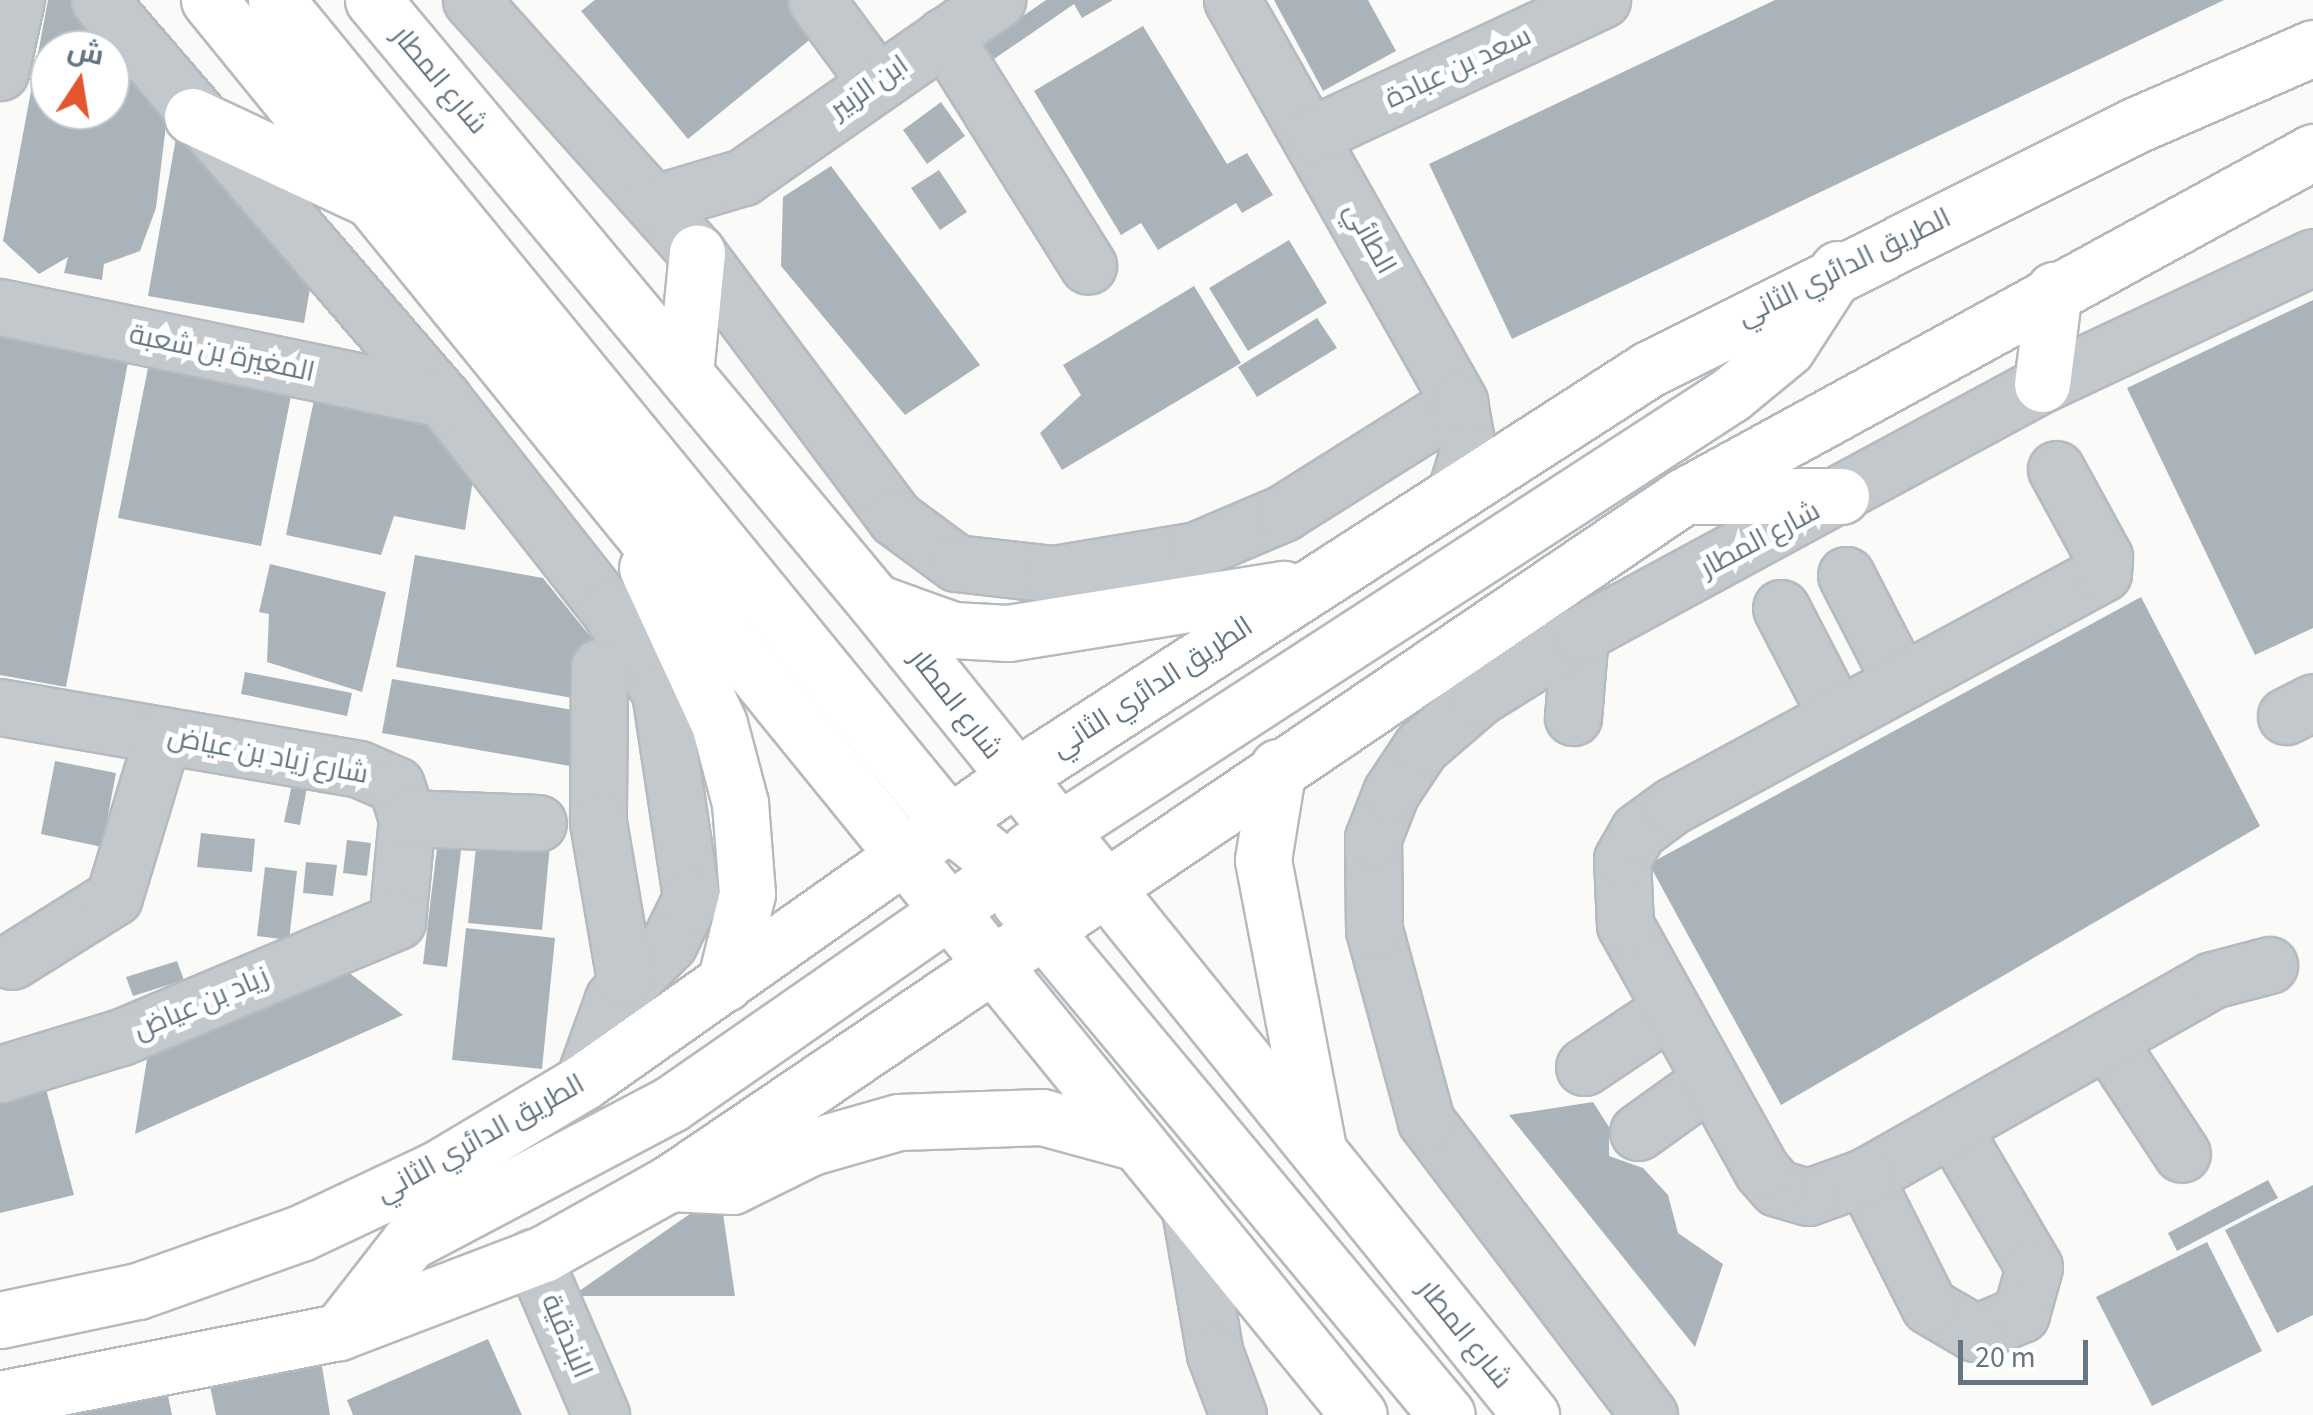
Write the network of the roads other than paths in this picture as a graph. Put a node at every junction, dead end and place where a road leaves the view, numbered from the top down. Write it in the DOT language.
graph roads {
  1 [pos="16,0"];
  2 [pos="100,0"];
  3 [pos="209,0"];
  4 [pos="276,0"];
  5 [pos="374,0"];
  6 [pos="471,0"];
  7 [pos="816,0"];
  8 [pos="997,0"];
  9 [pos="1232,0"];
  10 [pos="1602,0"];
  11 [pos="944,36"];
  12 [pos="2313,48"];
  13 [pos="0,72"];
  14 [pos="876,80"];
  15 [pos="192,116"];
  16 [pos="1314,134"];
  17 [pos="2313,152"];
  18 [pos="742,178"];
  19 [pos="378,202"];
  20 [pos="655,203"];
  21 [pos="697,253"];
  22 [pos="2313,256"];
  23 [pos="1088,266"];
  24 [pos="1838,269"];
  25 [pos="2054,290"];
  26 [pos="0,307"];
  27 [pos="685,373"];
  28 [pos="2042,384"];
  29 [pos="443,399"];
  30 [pos="1459,402"];
  31 [pos="2056,469"];
  32 [pos="1457,487"];
  33 [pos="611,493"];
  34 [pos="1684,496"];
  35 [pos="1841,496"];
  36 [pos="1846,575"];
  37 [pos="1308,585"];
  38 [pos="876,602"];
  39 [pos="1781,608"];
  40 [pos="1580,634"];
  41 [pos="599,668"];
  42 [pos="1899,678"];
  43 [pos="0,707"];
  44 [pos="1836,714"];
  45 [pos="1573,717"];
  46 [pos="164,735"];
  47 [pos="1278,767"];
  48 [pos="1014,778"];
  49 [pos="407,818"];
  50 [pos="538,824"];
  51 [pos="1056,828"];
  52 [pos="928,839"];
  53 [pos="1002,875"];
  54 [pos="1104,886"];
  55 [pos="952,911"];
  56 [pos="1042,928"];
  57 [pos="12,961"];
  58 [pos="991,962"];
  59 [pos="2269,965"];
  60 [pos="625,980"];
  61 [pos="725,983"];
  62 [pos="1668,1011"];
  63 [pos="2108,1040"];
  64 [pos="1584,1067"];
  65 [pos="0,1074"];
  66 [pos="1709,1080"];
  67 [pos="583,1082"];
  68 [pos="1953,1129"];
  69 [pos="1638,1132"];
  70 [pos="1138,1144"];
  71 [pos="2182,1154"];
  72 [pos="1320,1156"];
  73 [pos="1864,1178"];
  74 [pos="670,1184"];
  75 [pos="1190,1210"];
  76 [pos="533,1258"];
  77 [pos="0,1320"];
  78 [pos="339,1332"];
  79 [pos="0,1399"];
  80 [pos="600,1415"];
  81 [pos="1238,1415"];
  82 [pos="1359,1415"];
  83 [pos="1447,1415"];
  84 [pos="1530,1415"];
  85 [pos="1649,1415"];
  1 -- 13 [label="street"];
  2 -- 15 [label="street"];
  3 -- 19 [label="main road"];
  4 -- 52 [label="main road"];
  5 -- 27 [label="main road, شارع المطار"];
  6 -- 20 [label="street"];
  7 -- 14 [label="street"];
  8 -- 11 [label="street, ابن الزبير"];
  9 -- 16 [label="street, الطائي"];
  10 -- 16 [label="street, سعد بن عبادة"];
  11 -- 14 [label="street, ابن الزبير"];
  11 -- 23 [label="street"];
  12 -- 24 [label="main road, الطريق الدائري الثاني"];
  14 -- 18 [label="street, ابن الزبير"];
  15 -- 19 [label="main road"];
  15 -- 29 [label="street"];
  16 -- 30 [label="street, الطائي"];
  17 -- 25 [label="main road"];
  18 -- 20 [label="street, ابن الزبير"];
  18 -- 21 [label="street, ابن الزبير"];
  19 -- 33 [label="main road"];
  20 -- 21 [label="street"];
  21 -- 27 [label="main road"];
  21 -- 30 [label="street"];
  22 -- 28 [label="street, شارع المطار"];
  24 -- 32 [label="main road, الطريق الدائري الثاني"];
  24 -- 51 [label="main road"];
  25 -- 28 [label="main road"];
  25 -- 34 [label="main road"];
  26 -- 29 [label="street, المغيرة بن شعبة"];
  27 -- 38 [label="main road, شارع المطار"];
  28 -- 35 [label="street, شارع المطار"];
  29 -- 60 [label="street"];
  30 -- 32 [label="street, الطائي"];
  31 -- 42 [label="street"];
  32 -- 37 [label="main road, الطريق الدائري الثاني"];
  33 -- 52 [label="main road"];
  33 -- 61 [label="main road"];
  34 -- 35 [label="main road"];
  34 -- 47 [label="main road"];
  35 -- 40 [label="street, شارع المطار"];
  36 -- 42 [label="street"];
  37 -- 38 [label="main road"];
  37 -- 48 [label="main road, الطريق الدائري الثاني"];
  38 -- 48 [label="main road, شارع المطار"];
  39 -- 44 [label="street"];
  40 -- 45 [label="street"];
  40 -- 85 [label="street, شارع المطار"];
  41 -- 60 [label="street"];
  42 -- 44 [label="street"];
  43 -- 46 [label="street, شارع زياد بن عياض"];
  44 -- 62 [label="street"];
  46 -- 49 [label="street, شارع زياد بن عياض"];
  46 -- 57 [label="street"];
  47 -- 54 [label="main road"];
  47 -- 72 [label="main road"];
  48 -- 51 [label="main road, شارع المطار"];
  48 -- 52 [label="main road, الطريق الدائري الثاني"];
  48 -- 53 [label="main road"];
  49 -- 50 [label="street"];
  49 -- 65 [label="street, زياد بن عياض"];
  51 -- 53 [label="main road"];
  51 -- 54 [label="main road, شارع المطار"];
  52 -- 53 [label="main road"];
  52 -- 55 [label="main road"];
  52 -- 61 [label="main road, الطريق الدائري الثاني"];
  53 -- 54 [label="main road"];
  53 -- 55 [label="main road"];
  53 -- 56 [label="main road"];
  53 -- 58 [label="main road"];
  54 -- 56 [label="main road"];
  54 -- 72 [label="main road, شارع المطار"];
  55 -- 58 [label="main road"];
  55 -- 78 [label="main road"];
  56 -- 58 [label="main road"];
  56 -- 83 [label="main road"];
  58 -- 70 [label="main road"];
  58 -- 74 [label="main road"];
  59 -- 63 [label="street"];
  60 -- 67 [label="street"];
  61 -- 67 [label="main road, الطريق الدائري الثاني"];
  62 -- 64 [label="street"];
  62 -- 66 [label="street"];
  63 -- 68 [label="street"];
  63 -- 71 [label="street"];
  66 -- 69 [label="street"];
  66 -- 73 [label="street"];
  67 -- 77 [label="main road, الطريق الدائري الثاني"];
  68 -- 73 [label="street"];
  68 -- 73 [label="street"];
  70 -- 74 [label="main road"];
  70 -- 75 [label="main road"];
  72 -- 84 [label="main road, شارع المطار"];
  74 -- 76 [label="main road"];
  75 -- 81 [label="street"];
  75 -- 82 [label="main road"];
  76 -- 78 [label="main road"];
  76 -- 80 [label="street, البندقية"];
  78 -- 79 [label="main road"];
}
